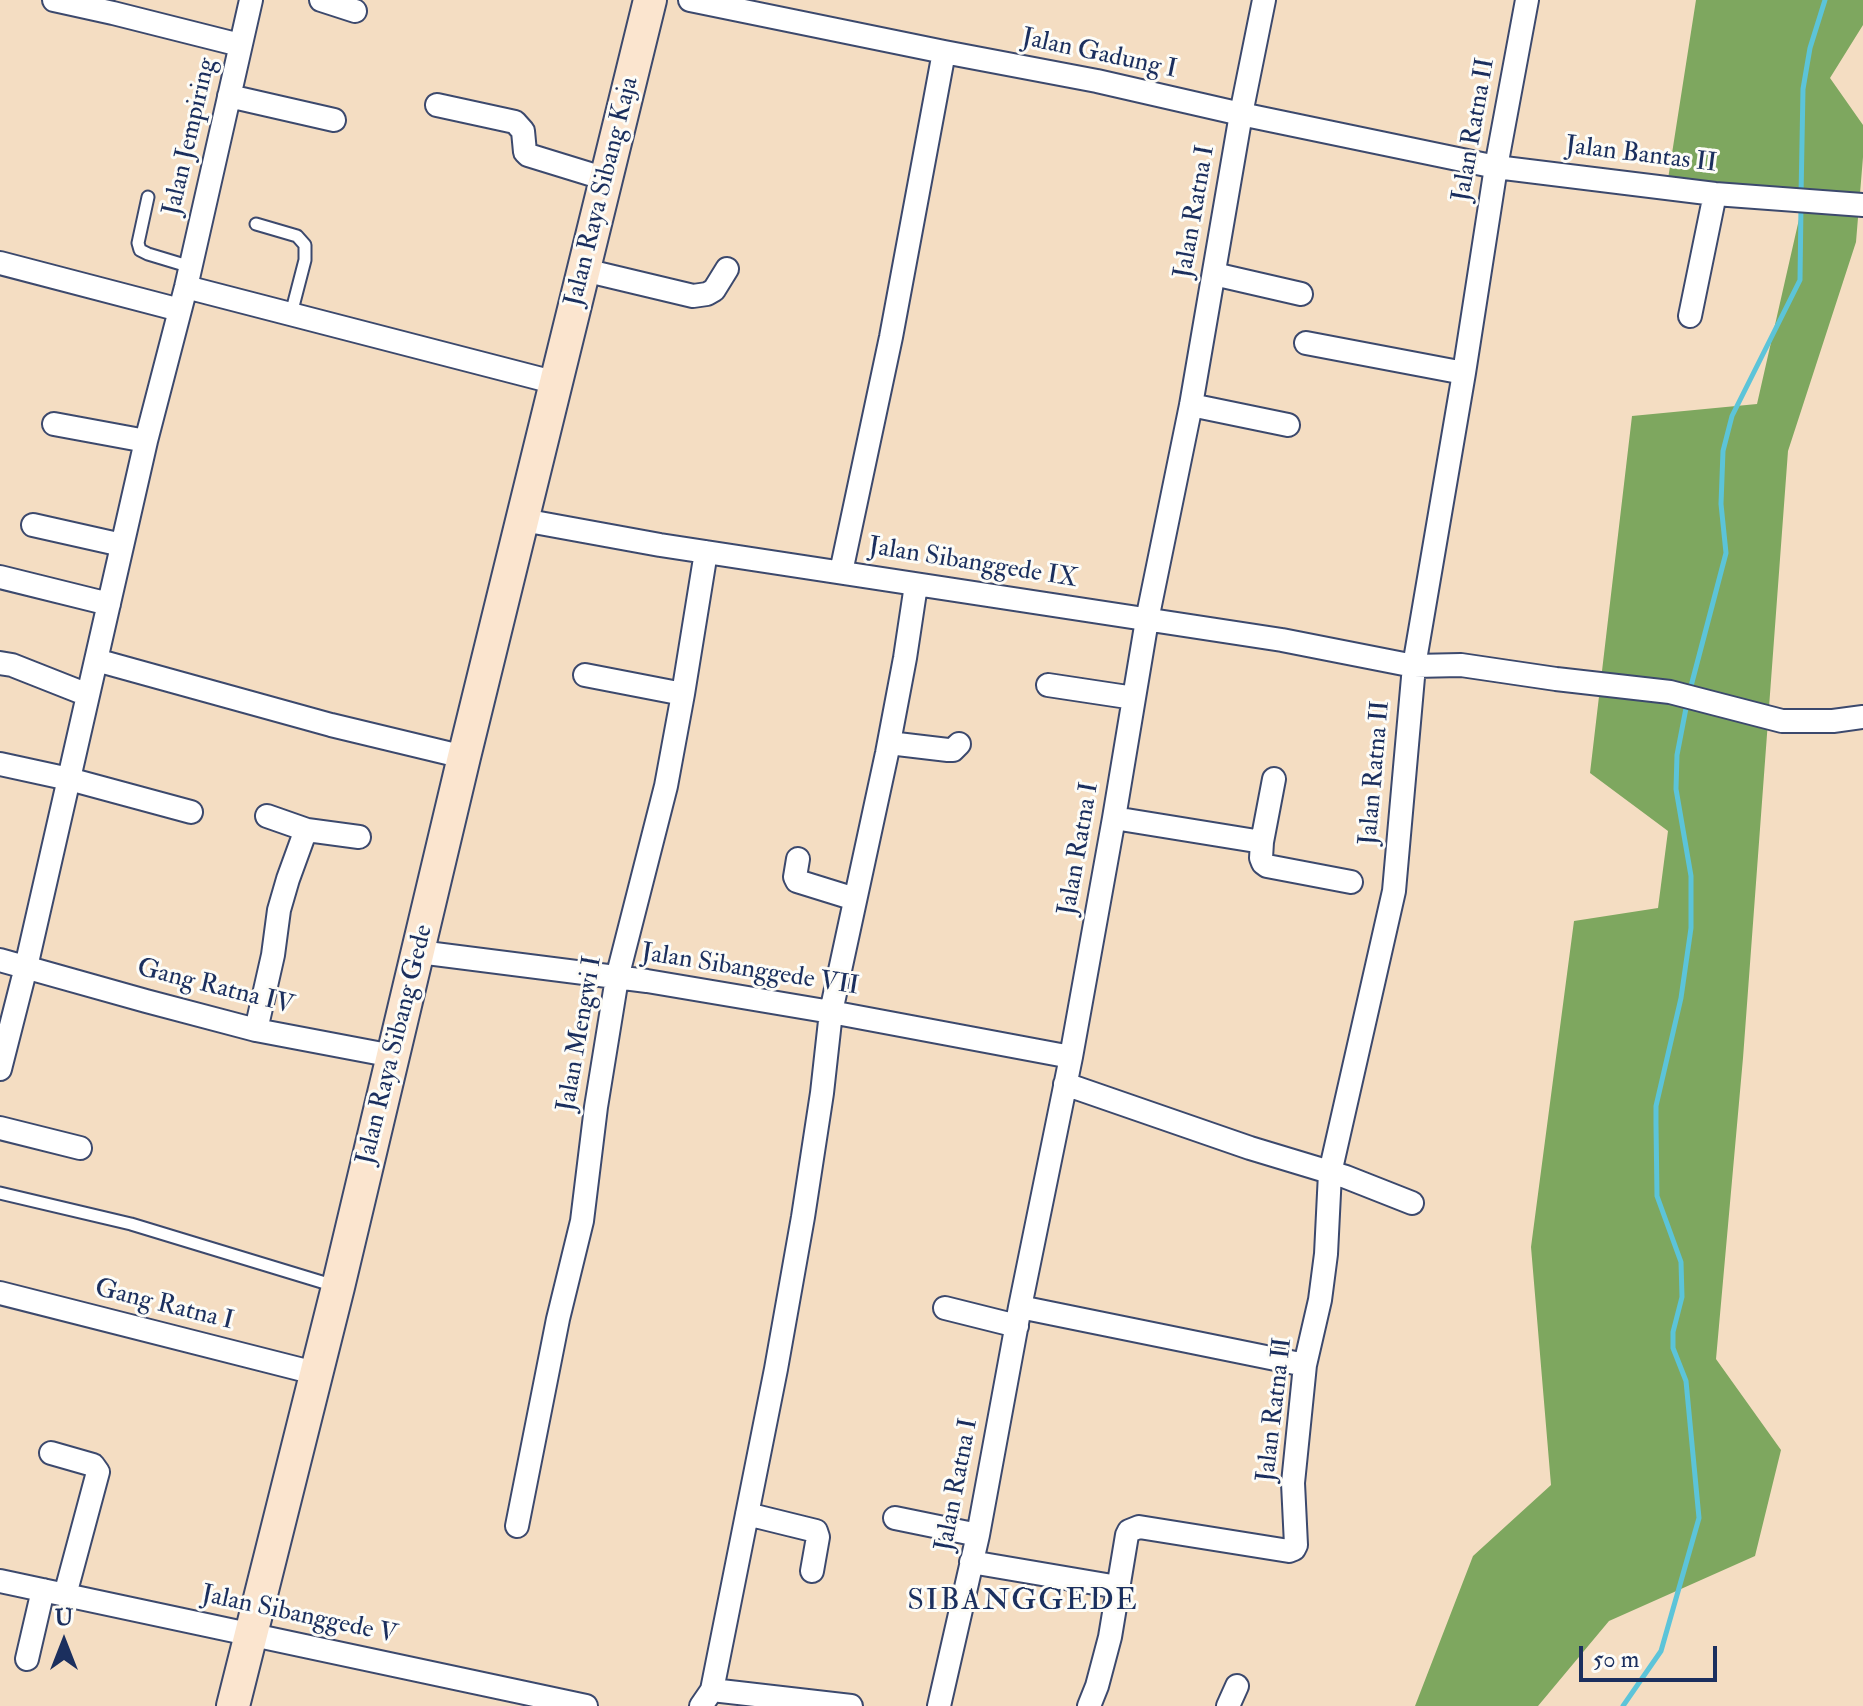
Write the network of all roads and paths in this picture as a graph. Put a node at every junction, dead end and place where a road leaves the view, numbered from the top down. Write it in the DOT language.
graph roads {
  1 [pos="54,0"];
  2 [pos="251,0"];
  3 [pos="321,0"];
  4 [pos="650,0"];
  5 [pos="690,0"];
  6 [pos="1264,0"];
  7 [pos="1527,0"];
  8 [pos="355,11"];
  9 [pos="240,45"];
  10 [pos="944,52"];
  11 [pos="229,96"];
  12 [pos="437,105"];
  13 [pos="1241,114"];
  14 [pos="334,120"];
  15 [pos="1496,167"];
  16 [pos="606,179"];
  17 [pos="1715,194"];
  18 [pos="148,197"];
  19 [pos="1863,205"];
  20 [pos="256,224"];
  21 [pos="0,263"];
  22 [pos="727,269"];
  23 [pos="584,270"];
  24 [pos="1214,274"];
  25 [pos="188,277"];
  26 [pos="1301,294"];
  27 [pos="180,310"];
  28 [pos="291,314"];
  29 [pos="1690,316"];
  30 [pos="1306,343"];
  31 [pos="1464,373"];
  32 [pos="557,383"];
  33 [pos="1191,405"];
  34 [pos="54,424"];
  35 [pos="1288,425"];
  36 [pos="146,441"];
  37 [pos="523,520"];
  38 [pos="33,525"];
  39 [pos="122,545"];
  40 [pos="706,552"];
  41 [pos="841,572"];
  42 [pos="0,577"];
  43 [pos="916,585"];
  44 [pos="109,604"];
  45 [pos="1147,620"];
  46 [pos="96,660"];
  47 [pos="0,663"];
  48 [pos="1414,666"];
  49 [pos="585,675"];
  50 [pos="1048,685"];
  51 [pos="683,694"];
  52 [pos="88,695"];
  53 [pos="1134,698"];
  54 [pos="1863,717"];
  55 [pos="889,743"];
  56 [pos="959,744"];
  57 [pos="464,757"];
  58 [pos="0,764"];
  59 [pos="69,779"];
  60 [pos="1274,779"];
  61 [pos="191,812"];
  62 [pos="267,816"];
  63 [pos="1114,818"];
  64 [pos="307,830"];
  65 [pos="359,837"];
  66 [pos="1262,842"];
  67 [pos="798,859"];
  68 [pos="1351,882"];
  69 [pos="855,899"];
  70 [pos="419,952"];
  71 [pos="0,960"];
  72 [pos="26,967"];
  73 [pos="617,978"];
  74 [pos="831,1012"];
  75 [pos="6,1017"];
  76 [pos="256,1030"];
  77 [pos="393,1056"];
  78 [pos="1071,1057"];
  79 [pos="0,1069"];
  80 [pos="1065,1084"];
  81 [pos="0,1128"];
  82 [pos="80,1148"];
  83 [pos="1330,1173"];
  84 [pos="0,1193"];
  85 [pos="1412,1203"];
  86 [pos="338,1287"];
  87 [pos="0,1293"];
  88 [pos="945,1308"];
  89 [pos="1018,1316"];
  90 [pos="1305,1365"];
  91 [pos="315,1373"];
  92 [pos="51,1453"];
  93 [pos="747,1514"];
  94 [pos="895,1518"];
  95 [pos="517,1526"];
  96 [pos="978,1535"];
  97 [pos="971,1562"];
  98 [pos="812,1571"];
  99 [pos="0,1581"];
  100 [pos="1118,1587"];
  101 [pos="54,1592"];
  102 [pos="250,1634"];
  103 [pos="27,1659"];
  104 [pos="479,1683"];
  105 [pos="706,1698"];
  106 [pos="233,1706"];
  107 [pos="474,1706"];
  108 [pos="586,1706"];
  109 [pos="851,1706"];
  110 [pos="939,1706"];
  111 [pos="1089,1706"];
  1 -- 9 [label="street"];
  2 -- 9 [label="street, Jalan Jempiring"];
  3 -- 8 [label="street"];
  4 -- 16 [label="main road, Jalan Raya Sibang Kaja"];
  5 -- 10 [label="street, Jalan Gadung I"];
  6 -- 13 [label="street, Jalan Ratna I"];
  7 -- 15 [label="street, Jalan Ratna II"];
  9 -- 11 [label="street, Jalan Jempiring"];
  10 -- 13 [label="street, Jalan Gadung I"];
  10 -- 41 [label="street"];
  11 -- 14 [label="street"];
  11 -- 25 [label="street, Jalan Jempiring"];
  12 -- 16 [label="street"];
  13 -- 15 [label="street, Jalan Gadung I"];
  13 -- 24 [label="street, Jalan Ratna I"];
  15 -- 17 [label="street, Jalan Bantas II"];
  15 -- 31 [label="street, Jalan Ratna II"];
  16 -- 23 [label="main road, Jalan Raya Sibang Kaja"];
  17 -- 19 [label="street, Jalan Bantas II"];
  17 -- 29 [label="street"];
  18 -- 25 [label="lane"];
  20 -- 28 [label="lane"];
  21 -- 27 [label="street"];
  22 -- 23 [label="street"];
  23 -- 32 [label="main road, Jalan Raya Sibang Kaja"];
  24 -- 26 [label="street"];
  24 -- 33 [label="street, Jalan Ratna I"];
  25 -- 27 [label="street, Jalan Jempiring"];
  25 -- 28 [label="street"];
  27 -- 36 [label="street, Jalan Jempiring"];
  28 -- 32 [label="street"];
  30 -- 31 [label="street"];
  31 -- 48 [label="street, Jalan Ratna II"];
  32 -- 37 [label="main road, Jalan Raya Sibang Gede"];
  33 -- 35 [label="street"];
  33 -- 45 [label="street, Jalan Ratna I"];
  34 -- 36 [label="street"];
  36 -- 39 [label="street, Jalan Jempiring"];
  37 -- 40 [label="street, Jalan Sibanggede IX"];
  37 -- 57 [label="main road, Jalan Raya Sibang Gede"];
  38 -- 39 [label="street"];
  39 -- 44 [label="street, Jalan Jempiring"];
  40 -- 41 [label="street, Jalan Sibanggede IX"];
  40 -- 51 [label="street, Jalan Mengwi I"];
  41 -- 43 [label="street, Jalan Sibanggede IX"];
  42 -- 44 [label="street"];
  43 -- 45 [label="street, Jalan Sibanggede IX"];
  43 -- 55 [label="street"];
  44 -- 46 [label="street, Jalan Jempiring"];
  45 -- 48 [label="street, Jalan Sibanggede IX"];
  45 -- 53 [label="street, Jalan Ratna I"];
  46 -- 52 [label="street, Jalan Jempiring"];
  46 -- 57 [label="street"];
  47 -- 52 [label="street"];
  48 -- 54 [label="street, Jalan Sibanggede IX"];
  48 -- 83 [label="street, Jalan Ratna II"];
  49 -- 51 [label="street"];
  50 -- 53 [label="street"];
  51 -- 73 [label="street, Jalan Mengwi I"];
  52 -- 59 [label="street, Jalan Jempiring"];
  53 -- 63 [label="street, Jalan Ratna I"];
  55 -- 56 [label="street"];
  55 -- 69 [label="street"];
  57 -- 70 [label="main road, Jalan Raya Sibang Gede"];
  58 -- 59 [label="street"];
  59 -- 61 [label="street"];
  59 -- 72 [label="street, Jalan Jempiring"];
  60 -- 66 [label="street"];
  62 -- 64 [label="street"];
  63 -- 66 [label="street"];
  63 -- 78 [label="street, Jalan Ratna I"];
  64 -- 65 [label="street"];
  64 -- 76 [label="street"];
  66 -- 68 [label="street"];
  67 -- 69 [label="street"];
  69 -- 74 [label="street"];
  70 -- 73 [label="street, Jalan Sibanggede VII"];
  70 -- 77 [label="main road, Jalan Raya Sibang Gede"];
  71 -- 72 [label="street, Gang Ratna IV"];
  72 -- 75 [label="street, Jalan Jempiring"];
  72 -- 76 [label="street, Gang Ratna IV"];
  73 -- 74 [label="street, Jalan Sibanggede VII"];
  73 -- 95 [label="street, Jalan Mengwi I"];
  74 -- 78 [label="street, Jalan Sibanggede VII"];
  74 -- 93 [label="street"];
  75 -- 79 [label="street, Jalan Jempiring"];
  76 -- 77 [label="street, Gang Ratna IV"];
  77 -- 86 [label="main road, Jalan Raya Sibang Gede"];
  78 -- 80 [label="street, Jalan Ratna I"];
  80 -- 83 [label="street"];
  80 -- 89 [label="street, Jalan Ratna I"];
  81 -- 82 [label="street"];
  83 -- 85 [label="street"];
  83 -- 90 [label="street, Jalan Ratna II"];
  84 -- 86 [label="lane"];
  86 -- 91 [label="main road, Jalan Raya Sibang Gede"];
  87 -- 91 [label="street, Gang Ratna I"];
  88 -- 89 [label="street"];
  89 -- 90 [label="street"];
  89 -- 96 [label="street, Jalan Ratna I"];
  90 -- 100 [label="street, Jalan Ratna II"];
  91 -- 102 [label="main road, Jalan Raya Sibang Gede"];
  92 -- 101 [label="street"];
  93 -- 98 [label="street"];
  93 -- 105 [label="street"];
  94 -- 96 [label="street"];
  96 -- 97 [label="street, Jalan Ratna I"];
  97 -- 100 [label="street"];
  97 -- 110 [label="street, Jalan Ratna I"];
  99 -- 101 [label="street, Jalan Sibanggede V"];
  100 -- 111 [label="street"];
  101 -- 102 [label="street, Jalan Sibanggede V"];
  101 -- 103 [label="street"];
  102 -- 104 [label="street, Jalan Sibanggede V"];
  102 -- 106 [label="main road, Jalan Raya Sibang Gede"];
  104 -- 107 [label="street"];
  104 -- 108 [label="street, Jalan Sibanggede V"];
  105 -- 109 [label="street"];
}
